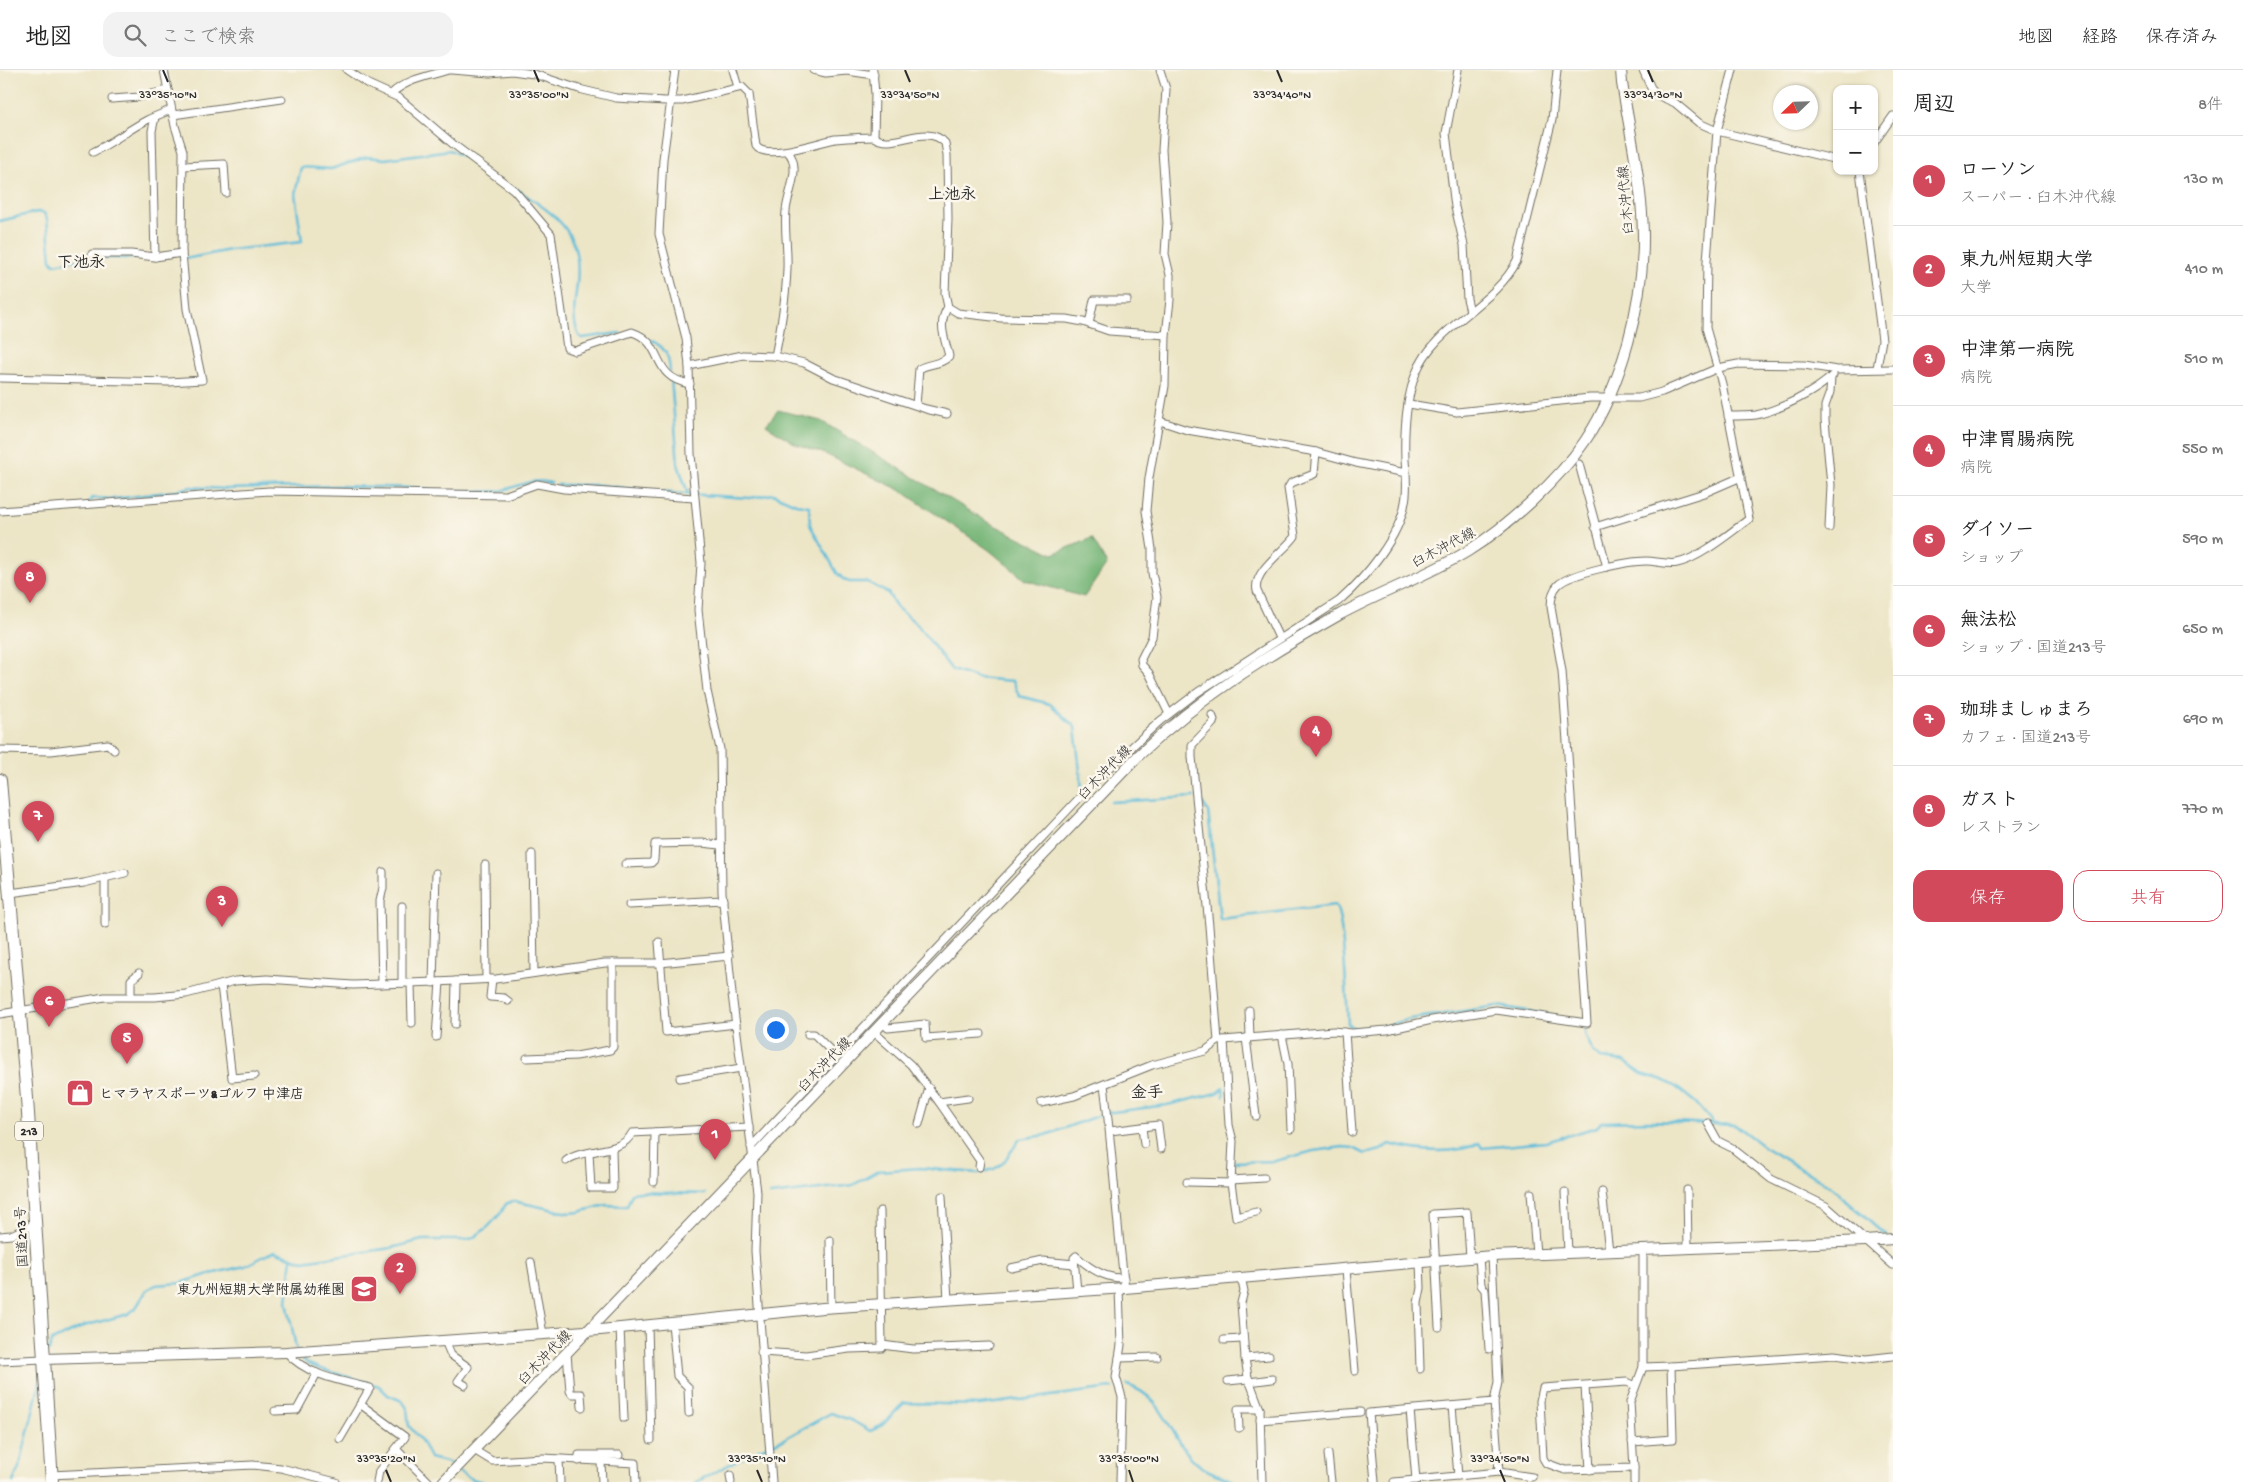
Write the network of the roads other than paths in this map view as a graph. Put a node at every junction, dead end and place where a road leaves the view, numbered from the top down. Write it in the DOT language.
graph roads {
  1 [pos="164,70"];
  2 [pos="347,70"];
  3 [pos="450,70"];
  4 [pos="675,70"];
  5 [pos="733,70"];
  6 [pos="813,70"];
  7 [pos="1160,70"];
  8 [pos="1458,70"];
  9 [pos="1557,70"];
  10 [pos="1621,70"];
  11 [pos="1643,70"];
  12 [pos="1733,70"];
  13 [pos="874,72"];
  14 [pos="738,87"];
  15 [pos="168,90"];
  16 [pos="391,94"];
  17 [pos="112,99"];
  18 [pos="282,99"];
  19 [pos="669,102"];
  20 [pos="172,112"];
  21 [pos="1893,116"];
  22 [pos="154,117"];
  23 [pos="1717,131"];
  24 [pos="874,137"];
  25 [pos="1878,137"];
  26 [pos="787,151"];
  27 [pos="93,152"];
  28 [pos="1833,159"];
  29 [pos="183,166"];
  30 [pos="1861,175"];
  31 [pos="226,194"];
  32 [pos="182,253"];
  33 [pos="92,254"];
  34 [pos="154,257"];
  35 [pos="1127,300"];
  36 [pos="948,308"];
  37 [pos="1470,311"];
  38 [pos="1089,324"];
  39 [pos="1166,336"];
  40 [pos="774,356"];
  41 [pos="689,366"];
  42 [pos="1718,368"];
  43 [pos="1877,368"];
  44 [pos="1893,369"];
  45 [pos="1837,370"];
  46 [pos="1830,377"];
  47 [pos="0,378"];
  48 [pos="690,384"];
  49 [pos="1607,399"];
  50 [pos="1409,404"];
  51 [pos="916,405"];
  52 [pos="947,414"];
  53 [pos="1728,416"];
  54 [pos="1160,421"];
  55 [pos="1316,452"];
  56 [pos="1578,464"];
  57 [pos="1406,473"];
  58 [pos="1741,477"];
  59 [pos="694,498"];
  60 [pos="0,511"];
  61 [pos="1595,527"];
  62 [pos="1830,528"];
  63 [pos="1607,567"];
  64 [pos="1279,638"];
  65 [pos="1169,714"];
  66 [pos="1212,715"];
  67 [pos="0,750"];
  68 [pos="114,750"];
  69 [pos="0,780"];
  70 [pos="720,845"];
  71 [pos="532,854"];
  72 [pos="625,864"];
  73 [pos="486,865"];
  74 [pos="383,872"];
  75 [pos="125,873"];
  76 [pos="436,874"];
  77 [pos="106,877"];
  78 [pos="10,893"];
  79 [pos="723,900"];
  80 [pos="630,905"];
  81 [pos="402,906"];
  82 [pos="105,924"];
  83 [pos="659,942"];
  84 [pos="729,956"];
  85 [pos="660,962"];
  86 [pos="613,963"];
  87 [pos="139,973"];
  88 [pos="534,973"];
  89 [pos="489,979"];
  90 [pos="456,981"];
  91 [pos="437,982"];
  92 [pos="402,983"];
  93 [pos="411,983"];
  94 [pos="382,984"];
  95 [pos="221,985"];
  96 [pos="131,996"];
  97 [pos="508,1001"];
  98 [pos="20,1010"];
  99 [pos="1250,1010"];
  100 [pos="0,1014"];
  101 [pos="883,1023"];
  102 [pos="412,1024"];
  103 [pos="454,1024"];
  104 [pos="736,1024"];
  105 [pos="874,1032"];
  106 [pos="1345,1032"];
  107 [pos="808,1034"];
  108 [pos="981,1034"];
  109 [pos="1282,1035"];
  110 [pos="436,1038"];
  111 [pos="1248,1038"];
  112 [pos="1221,1040"];
  113 [pos="837,1057"];
  114 [pos="527,1058"];
  115 [pos="741,1068"];
  116 [pos="254,1076"];
  117 [pos="680,1078"];
  118 [pos="1104,1086"];
  119 [pos="929,1088"];
  120 [pos="968,1098"];
  121 [pos="940,1102"];
  122 [pos="1041,1103"];
  123 [pos="1256,1116"];
  124 [pos="1708,1123"];
  125 [pos="919,1124"];
  126 [pos="749,1127"];
  127 [pos="1142,1127"];
  128 [pos="1291,1130"];
  129 [pos="1110,1131"];
  130 [pos="655,1132"];
  131 [pos="1352,1132"];
  132 [pos="1144,1144"];
  133 [pos="751,1147"];
  134 [pos="612,1148"];
  135 [pos="1161,1149"];
  136 [pos="589,1153"];
  137 [pos="753,1159"];
  138 [pos="566,1161"];
  139 [pos="979,1168"];
  140 [pos="1264,1178"];
  141 [pos="654,1182"];
  142 [pos="1187,1182"];
  143 [pos="1231,1182"];
  144 [pos="1687,1190"];
  145 [pos="1565,1192"];
  146 [pos="1602,1192"];
  147 [pos="1531,1194"];
  148 [pos="942,1196"];
  149 [pos="880,1211"];
  150 [pos="1256,1212"];
  151 [pos="35,1224"];
  152 [pos="0,1236"];
  153 [pos="1893,1239"];
  154 [pos="830,1240"];
  155 [pos="1865,1242"];
  156 [pos="1688,1248"];
  157 [pos="1643,1249"];
  158 [pos="1609,1251"];
  159 [pos="1568,1252"];
  160 [pos="1536,1254"];
  161 [pos="1492,1256"];
  162 [pos="1474,1257"];
  163 [pos="1436,1261"];
  164 [pos="531,1262"];
  165 [pos="1420,1263"];
  166 [pos="1074,1264"];
  167 [pos="1893,1264"];
  168 [pos="1011,1268"];
  169 [pos="1346,1270"];
  170 [pos="1241,1277"];
  171 [pos="1123,1285"];
  172 [pos="1077,1292"];
  173 [pos="948,1300"];
  174 [pos="880,1304"];
  175 [pos="831,1308"];
  176 [pos="758,1315"];
  177 [pos="672,1323"];
  178 [pos="648,1325"];
  179 [pos="1439,1327"];
  180 [pos="620,1328"];
  181 [pos="589,1330"];
  182 [pos="542,1334"];
  183 [pos="1242,1339"];
  184 [pos="1224,1340"];
  185 [pos="446,1341"];
  186 [pos="882,1344"];
  187 [pos="989,1346"];
  188 [pos="1489,1349"];
  189 [pos="286,1352"];
  190 [pos="761,1352"];
  191 [pos="567,1353"];
  192 [pos="1269,1356"];
  193 [pos="1893,1356"];
  194 [pos="1157,1357"];
  195 [pos="1119,1358"];
  196 [pos="1245,1358"];
  197 [pos="43,1359"];
  198 [pos="0,1361"];
  199 [pos="1643,1366"];
  200 [pos="1671,1366"];
  201 [pos="1420,1369"];
  202 [pos="1355,1371"];
  203 [pos="317,1373"];
  204 [pos="1272,1378"];
  205 [pos="1249,1380"];
  206 [pos="1228,1381"];
  207 [pos="466,1385"];
  208 [pos="1585,1386"];
  209 [pos="1636,1386"];
  210 [pos="1494,1402"];
  211 [pos="360,1404"];
  212 [pos="1452,1406"];
  213 [pos="582,1407"];
  214 [pos="1260,1409"];
  215 [pos="1410,1410"];
  216 [pos="275,1411"];
  217 [pos="1360,1412"];
  218 [pos="689,1413"];
  219 [pos="624,1418"];
  220 [pos="1260,1420"];
  221 [pos="1239,1428"];
  222 [pos="340,1439"];
  223 [pos="650,1440"];
  224 [pos="1632,1442"];
  225 [pos="396,1449"];
  226 [pos="474,1450"];
  227 [pos="1328,1454"];
  228 [pos="619,1456"];
  229 [pos="559,1460"];
  230 [pos="579,1461"];
  231 [pos="601,1462"];
  232 [pos="1634,1468"];
  233 [pos="1590,1470"];
  234 [pos="1499,1472"];
  235 [pos="1458,1476"];
  236 [pos="1532,1477"];
  237 [pos="51,1478"];
  238 [pos="1416,1480"];
  239 [pos="336,1482"];
  240 [pos="377,1482"];
  241 [pos="429,1482"];
  242 [pos="443,1482"];
  243 [pos="560,1482"];
  244 [pos="602,1482"];
  245 [pos="636,1482"];
  246 [pos="772,1482"];
  247 [pos="1120,1482"];
  248 [pos="1262,1482"];
  249 [pos="1331,1482"];
  250 [pos="1375,1482"];
  251 [pos="1394,1482"];
  252 [pos="1634,1482"];
  1 -- 15 [label="street"];
  2 -- 16 [label="street"];
  3 -- 16 [label="street"];
  3 -- 19 [label="street"];
  4 -- 19 [label="street"];
  5 -- 14 [label="street"];
  6 -- 13 [label="street"];
  7 -- 39 [label="street"];
  8 -- 37 [label="street"];
  9 -- 37 [label="street"];
  10 -- 49 [label="main road, 臼木沖代線"];
  11 -- 23 [label="street"];
  12 -- 23 [label="street"];
  13 -- 24 [label="street"];
  14 -- 19 [label="street"];
  14 -- 26 [label="street"];
  15 -- 17 [label="street"];
  15 -- 20 [label="street"];
  16 -- 48 [label="street"];
  18 -- 20 [label="street"];
  19 -- 41 [label="street"];
  20 -- 22 [label="street"];
  20 -- 29 [label="street"];
  21 -- 25 [label="street"];
  22 -- 27 [label="street"];
  22 -- 34 [label="street"];
  23 -- 28 [label="street"];
  23 -- 42 [label="street"];
  24 -- 26 [label="street"];
  24 -- 36 [label="street"];
  26 -- 40 [label="street"];
  29 -- 31 [label="street"];
  29 -- 32 [label="street"];
  30 -- 43 [label="street"];
  32 -- 34 [label="street"];
  32 -- 47 [label="street"];
  33 -- 34 [label="street"];
  35 -- 38 [label="street"];
  36 -- 38 [label="street"];
  36 -- 51 [label="street"];
  37 -- 50 [label="street"];
  38 -- 39 [label="street"];
  39 -- 54 [label="street"];
  40 -- 41 [label="street"];
  40 -- 51 [label="street"];
  41 -- 48 [label="street"];
  42 -- 45 [label="street"];
  42 -- 49 [label="street"];
  42 -- 53 [label="street"];
  43 -- 44 [label="street"];
  43 -- 45 [label="street"];
  45 -- 46 [label="street"];
  46 -- 53 [label="street"];
  46 -- 62 [label="street"];
  48 -- 59 [label="street"];
  49 -- 50 [label="street"];
  49 -- 101 [label="main road, 臼木沖代線"];
  50 -- 57 [label="street"];
  51 -- 52 [label="street"];
  53 -- 58 [label="street"];
  54 -- 55 [label="street"];
  54 -- 65 [label="street"];
  55 -- 57 [label="street"];
  55 -- 64 [label="street"];
  56 -- 61 [label="street"];
  57 -- 64 [label="street"];
  58 -- 61 [label="street"];
  58 -- 63 [label="street"];
  59 -- 60 [label="street"];
  59 -- 70 [label="street"];
  61 -- 63 [label="street"];
  63 -- 106 [label="street"];
  64 -- 65 [label="street"];
  65 -- 113 [label="street"];
  66 -- 112 [label="street"];
  67 -- 68 [label="street"];
  69 -- 78 [label="highway, 国道213号 / 213"];
  70 -- 72 [label="street"];
  70 -- 79 [label="street"];
  71 -- 88 [label="street"];
  73 -- 89 [label="street"];
  74 -- 94 [label="street"];
  75 -- 77 [label="street"];
  76 -- 91 [label="street"];
  77 -- 78 [label="street"];
  77 -- 82 [label="street"];
  78 -- 98 [label="highway, 国道213号 / 213"];
  79 -- 80 [label="street"];
  79 -- 84 [label="street"];
  81 -- 92 [label="street"];
  83 -- 85 [label="street"];
  84 -- 85 [label="street"];
  84 -- 104 [label="street"];
  85 -- 86 [label="street"];
  85 -- 104 [label="street"];
  86 -- 88 [label="street"];
  86 -- 114 [label="street"];
  87 -- 96 [label="street"];
  88 -- 89 [label="street"];
  89 -- 90 [label="street"];
  89 -- 97 [label="street"];
  90 -- 91 [label="street"];
  90 -- 103 [label="street"];
  91 -- 93 [label="street"];
  91 -- 110 [label="street"];
  92 -- 93 [label="street"];
  92 -- 94 [label="street"];
  93 -- 102 [label="street"];
  94 -- 95 [label="street"];
  95 -- 96 [label="street"];
  95 -- 116 [label="street"];
  96 -- 98 [label="street"];
  98 -- 100 [label="street"];
  98 -- 151 [label="highway, 国道213号 / 213"];
  99 -- 111 [label="street"];
  101 -- 105 [label="main road, 臼木沖代線"];
  101 -- 108 [label="street"];
  104 -- 115 [label="street"];
  105 -- 119 [label="street"];
  105 -- 137 [label="main road, 臼木沖代線"];
  106 -- 109 [label="street"];
  106 -- 131 [label="street"];
  107 -- 113 [label="street"];
  109 -- 111 [label="street"];
  109 -- 128 [label="street"];
  111 -- 112 [label="street"];
  111 -- 123 [label="street"];
  112 -- 118 [label="street"];
  112 -- 143 [label="street"];
  113 -- 133 [label="street"];
  115 -- 117 [label="street"];
  115 -- 126 [label="street"];
  118 -- 122 [label="street"];
  118 -- 129 [label="street"];
  119 -- 121 [label="street"];
  119 -- 125 [label="street"];
  120 -- 121 [label="street"];
  121 -- 139 [label="street"];
  124 -- 155 [label="street"];
  126 -- 130 [label="street"];
  126 -- 133 [label="street"];
  127 -- 129 [label="street"];
  127 -- 132 [label="street"];
  127 -- 135 [label="street"];
  129 -- 171 [label="street"];
  130 -- 134 [label="street"];
  130 -- 141 [label="street"];
  133 -- 137 [label="street"];
  134 -- 136 [label="street"];
  134 -- 136 [label="street"];
  136 -- 138 [label="street"];
  137 -- 176 [label="street"];
  137 -- 181 [label="main road, 臼木沖代線"];
  140 -- 143 [label="street"];
  142 -- 143 [label="street"];
  143 -- 150 [label="street"];
  144 -- 156 [label="street"];
  145 -- 159 [label="street"];
  146 -- 158 [label="street"];
  147 -- 160 [label="street"];
  148 -- 173 [label="street"];
  149 -- 174 [label="street"];
  151 -- 152 [label="street"];
  151 -- 197 [label="highway, 国道213号 / 213"];
  153 -- 155 [label="main road"];
  154 -- 175 [label="street"];
  155 -- 156 [label="main road"];
  155 -- 167 [label="street"];
  156 -- 157 [label="main road"];
  157 -- 158 [label="main road"];
  157 -- 199 [label="street"];
  158 -- 159 [label="main road"];
  159 -- 160 [label="main road"];
  160 -- 161 [label="main road"];
  161 -- 162 [label="main road"];
  161 -- 210 [label="street"];
  162 -- 163 [label="main road"];
  162 -- 163 [label="street"];
  162 -- 188 [label="street"];
  163 -- 165 [label="main road"];
  163 -- 179 [label="street"];
  164 -- 182 [label="street"];
  165 -- 169 [label="main road"];
  165 -- 201 [label="street"];
  166 -- 168 [label="street"];
  166 -- 171 [label="street"];
  166 -- 172 [label="street"];
  169 -- 170 [label="main road"];
  169 -- 202 [label="street"];
  170 -- 171 [label="main road"];
  170 -- 183 [label="street"];
  171 -- 172 [label="main road"];
  171 -- 195 [label="street"];
  172 -- 173 [label="main road"];
  173 -- 174 [label="main road"];
  174 -- 175 [label="main road"];
  174 -- 186 [label="street"];
  175 -- 176 [label="main road"];
  176 -- 177 [label="main road"];
  176 -- 190 [label="street"];
  177 -- 178 [label="main road"];
  177 -- 218 [label="street"];
  178 -- 180 [label="main road"];
  178 -- 223 [label="street"];
  180 -- 181 [label="main road"];
  180 -- 219 [label="street"];
  181 -- 182 [label="main road"];
  181 -- 191 [label="main road, 臼木沖代線"];
  182 -- 185 [label="main road"];
  183 -- 184 [label="street"];
  183 -- 196 [label="street"];
  185 -- 189 [label="main road"];
  185 -- 207 [label="street"];
  186 -- 187 [label="street"];
  186 -- 190 [label="street"];
  189 -- 197 [label="main road"];
  189 -- 203 [label="street"];
  190 -- 246 [label="street"];
  191 -- 213 [label="street"];
  191 -- 226 [label="main road, 臼木沖代線"];
  192 -- 196 [label="street"];
  193 -- 200 [label="street"];
  194 -- 195 [label="street"];
  195 -- 247 [label="street"];
  196 -- 205 [label="street"];
  197 -- 198 [label="street"];
  197 -- 237 [label="highway, 国道213号 / 213"];
  199 -- 200 [label="street"];
  199 -- 209 [label="street"];
  200 -- 224 [label="street"];
  203 -- 211 [label="street"];
  203 -- 216 [label="street"];
  204 -- 205 [label="street"];
  205 -- 206 [label="street"];
  205 -- 214 [label="street"];
  208 -- 209 [label="street"];
  208 -- 233 [label="street"];
  208 -- 233 [label="street"];
  209 -- 224 [label="street"];
  210 -- 212 [label="street"];
  210 -- 234 [label="street"];
  211 -- 222 [label="street"];
  211 -- 225 [label="street"];
  212 -- 215 [label="street"];
  212 -- 235 [label="street"];
  214 -- 220 [label="street"];
  214 -- 221 [label="street"];
  215 -- 238 [label="street"];
  215 -- 250 [label="street"];
  217 -- 220 [label="street"];
  220 -- 248 [label="street"];
  224 -- 232 [label="street"];
  225 -- 240 [label="street"];
  225 -- 241 [label="street"];
  226 -- 229 [label="street"];
  226 -- 242 [label="main road, 臼木沖代線"];
  227 -- 249 [label="street"];
  228 -- 230 [label="street"];
  229 -- 230 [label="street"];
  229 -- 243 [label="street"];
  230 -- 231 [label="street"];
  231 -- 244 [label="street"];
  231 -- 245 [label="street"];
  232 -- 233 [label="street"];
  232 -- 252 [label="street"];
  234 -- 235 [label="street"];
  234 -- 236 [label="street"];
  235 -- 238 [label="street"];
  237 -- 239 [label="street"];
  238 -- 251 [label="street"];
}
